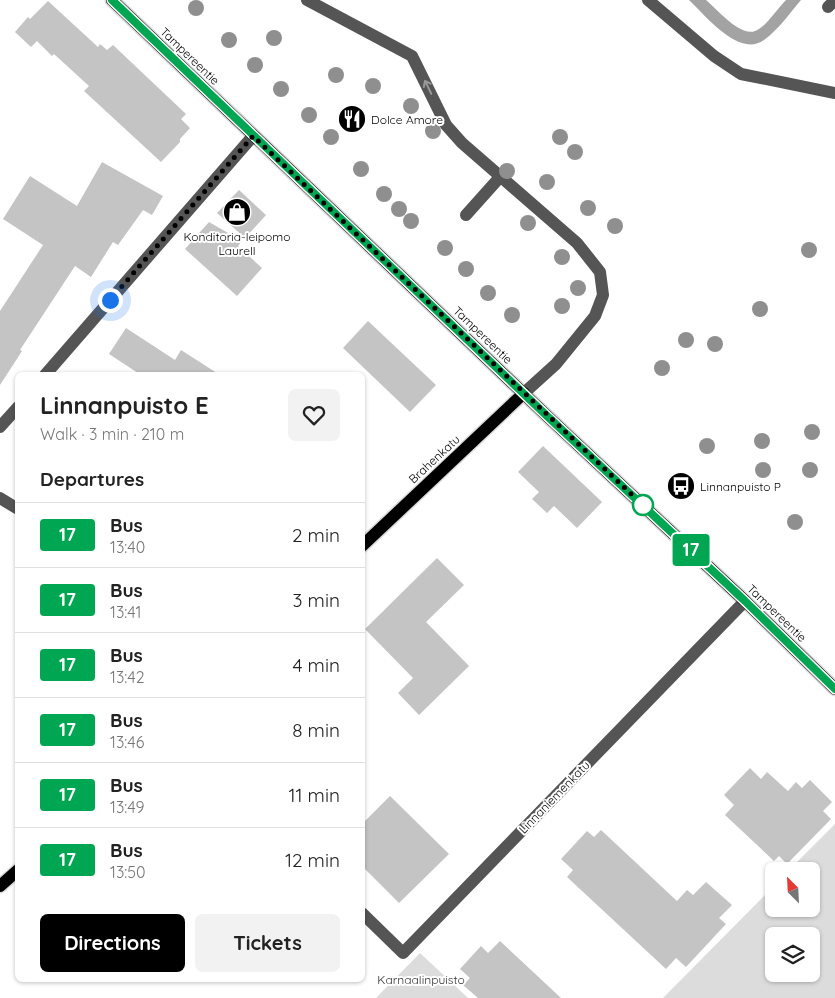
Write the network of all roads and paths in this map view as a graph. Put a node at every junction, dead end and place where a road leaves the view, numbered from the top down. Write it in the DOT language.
graph roads {
  1 [pos="112,0"];
  2 [pos="307,0"];
  3 [pos="648,0"];
  4 [pos="835,93"];
  5 [pos="253,136"];
  6 [pos="500,178"];
  7 [pos="466,215"];
  8 [pos="48,372"];
  9 [pos="524,393"];
  10 [pos="15,410"];
  11 [pos="0,427"];
  12 [pos="0,498"];
  13 [pos="15,508"];
  14 [pos="365,543"];
  15 [pos="745,601"];
  16 [pos="835,689"];
  17 [pos="15,873"];
  18 [pos="0,886"];
  19 [pos="365,917"];
  1 -- 5 [label="main road, Tampereentie"];
  6 -- 2 [label="street, one-way"];
  3 -- 4 [label="street"];
  5 -- 8 [label="street"];
  5 -- 9 [label="main road, Tampereentie"];
  6 -- 7 [label="street"];
  6 -- 9 [label="street"];
  9 -- 14 [label="main road, Brahenkatu"];
  9 -- 15 [label="main road, Tampereentie"];
  10 -- 11 [label="street"];
  12 -- 13 [label="street"];
  15 -- 16 [label="main road, Tampereentie"];
  15 -- 19 [label="street, Linnaniemenkatu"];
  17 -- 18 [label="main road"];
}
